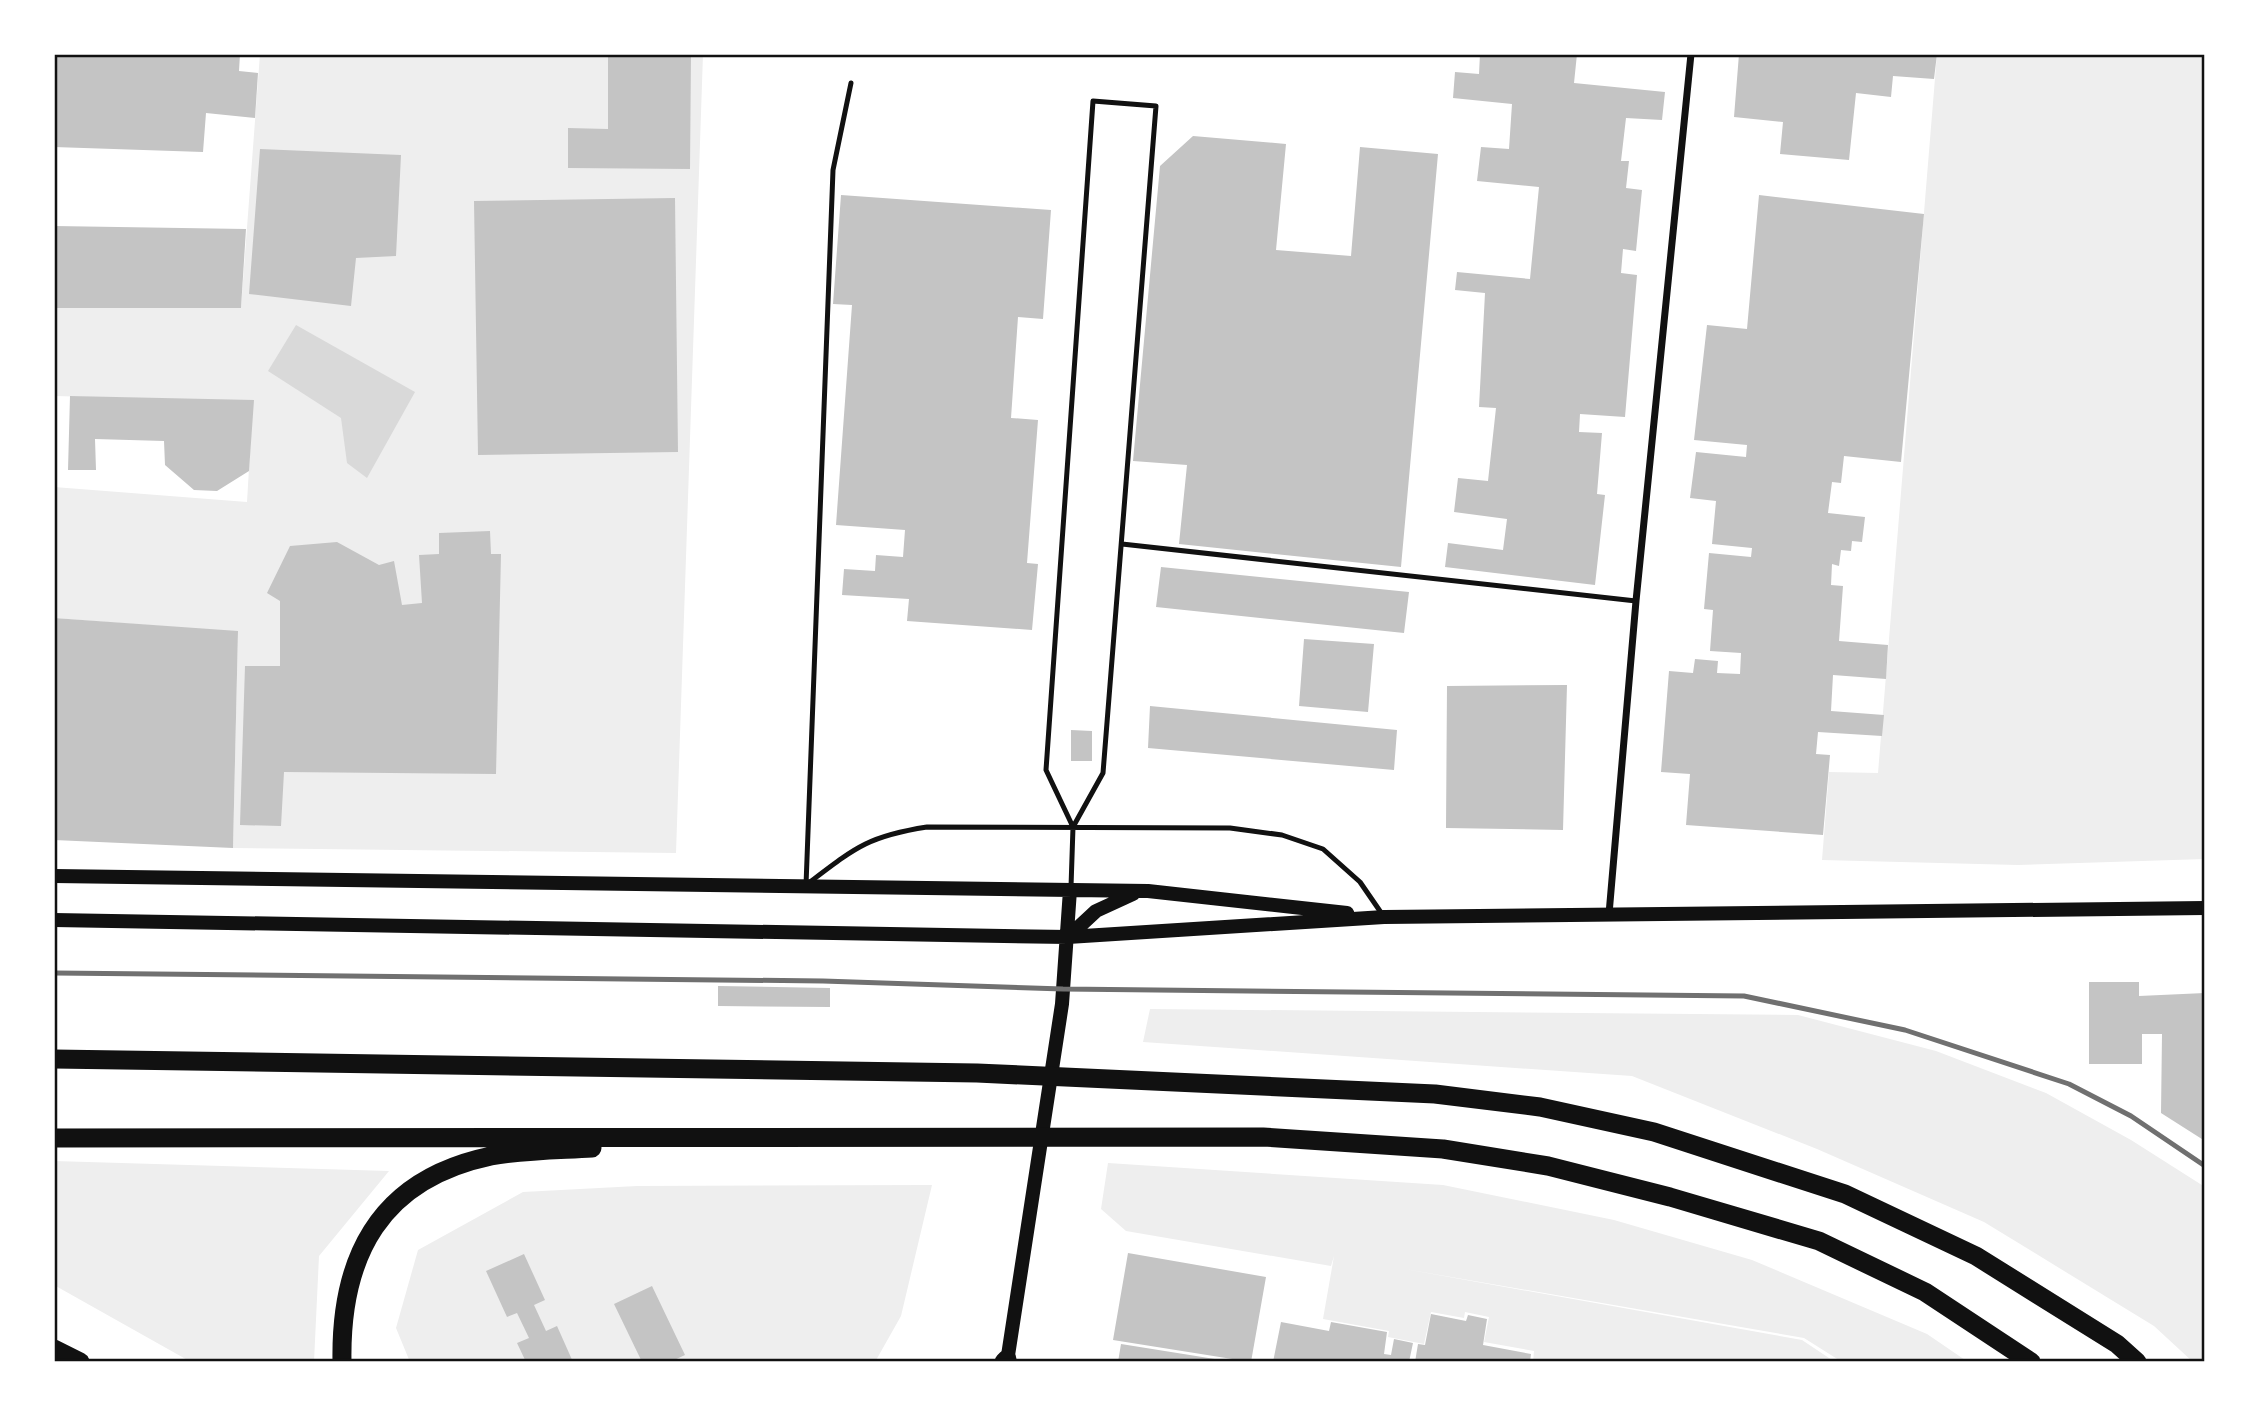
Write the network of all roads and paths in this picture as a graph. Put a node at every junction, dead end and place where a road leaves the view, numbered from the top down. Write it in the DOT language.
graph roads {
  1 [pos="1691,54"];
  2 [pos="851,83"];
  3 [pos="1122,544"];
  4 [pos="1636,601"];
  5 [pos="1073,827"];
  6 [pos="54,876"];
  7 [pos="806,885"];
  8 [pos="1070,890"];
  9 [pos="1149,891"];
  10 [pos="2205,908"];
  11 [pos="1609,916"];
  12 [pos="1384,917"];
  13 [pos="54,920"];
  14 [pos="1068,937"];
  15 [pos="54,1059"];
  16 [pos="741,1136"];
  17 [pos="54,1138"];
  18 [pos="54,1349"];
  19 [pos="1006,1361"];
  20 [pos="80,1362"];
  21 [pos="342,1362"];
  22 [pos="2031,1362"];
  23 [pos="2137,1362"];
  1 -- 4 [label="street"];
  2 -- 7 [label="lane"];
  3 -- 4 [label="lane"];
  3 -- 5 [label="lane"];
  3 -- 5 [label="lane"];
  4 -- 11 [label="street"];
  5 -- 7 [label="lane"];
  5 -- 8 [label="lane"];
  5 -- 12 [label="lane"];
  6 -- 7 [label="main road"];
  7 -- 8 [label="main road"];
  8 -- 9 [label="main road"];
  8 -- 14 [label="main road"];
  9 -- 12 [label="main road"];
  9 -- 14 [label="main road"];
  10 -- 11 [label="main road"];
  11 -- 12 [label="main road"];
  12 -- 14 [label="main road"];
  13 -- 14 [label="main road"];
  14 -- 19 [label="main road"];
  15 -- 23 [label="highway"];
  16 -- 17 [label="highway"];
  16 -- 21 [label="highway"];
  16 -- 22 [label="highway"];
  18 -- 20 [label="highway"];
}
